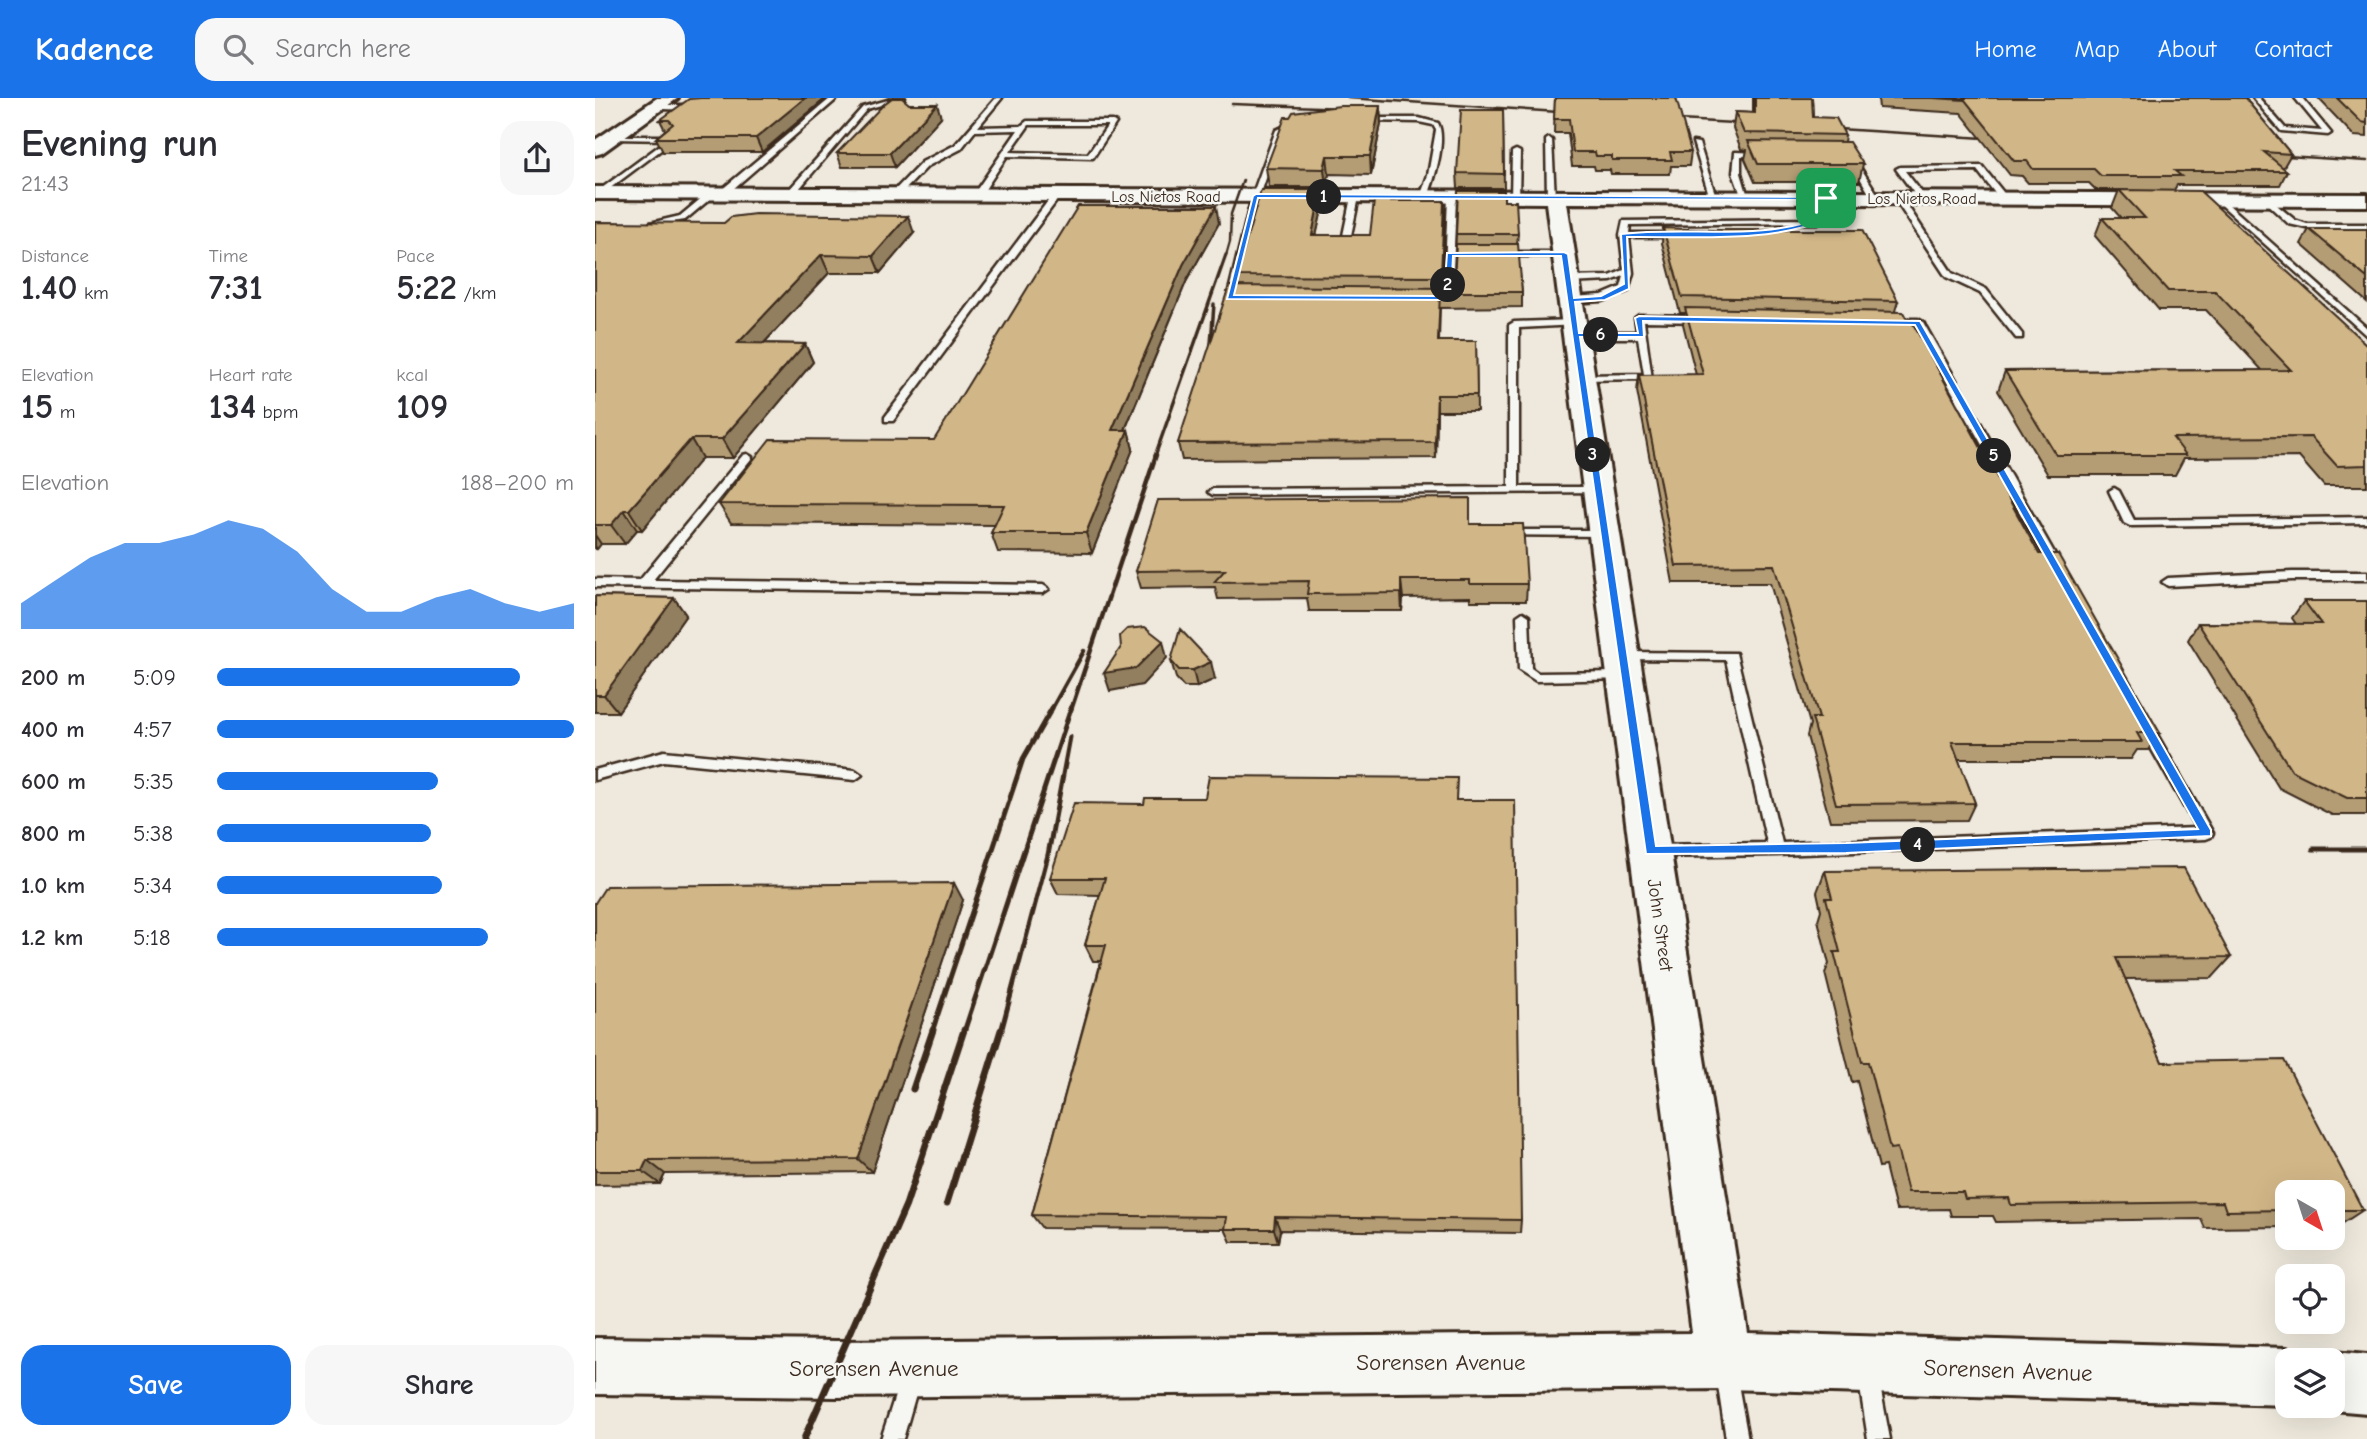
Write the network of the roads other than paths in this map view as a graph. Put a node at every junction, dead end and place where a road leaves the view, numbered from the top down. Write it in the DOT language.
graph roads {
  1 [pos="726,98"];
  2 [pos="835,98"];
  3 [pos="902,98"];
  4 [pos="999,98"];
  5 [pos="2256,98"];
  6 [pos="2298,98"];
  7 [pos="649,102"];
  8 [pos="1359,119"];
  9 [pos="1303,121"];
  10 [pos="1023,128"];
  11 [pos="973,129"];
  12 [pos="604,133"];
  13 [pos="1549,140"];
  14 [pos="1695,143"];
  15 [pos="595,149"];
  16 [pos="1515,152"];
  17 [pos="1004,155"];
  18 [pos="1780,155"];
  19 [pos="1835,156"];
  20 [pos="598,193"];
  21 [pos="718,193"];
  22 [pos="790,194"];
  23 [pos="896,194"];
  24 [pos="977,195"];
  25 [pos="1057,195"];
  26 [pos="1256,196"];
  27 [pos="1355,197"];
  28 [pos="1424,197"];
  29 [pos="1452,197"];
  30 [pos="1515,198"];
  31 [pos="1553,198"];
  32 [pos="1714,198"];
  33 [pos="1746,198"];
  34 [pos="1826,198"];
  35 [pos="1876,198"];
  36 [pos="1898,198"];
  37 [pos="1922,198"];
  38 [pos="2004,199"];
  39 [pos="2220,199"];
  40 [pos="2267,199"];
  41 [pos="2365,202"];
  42 [pos="1819,221"];
  43 [pos="643,223"];
  44 [pos="2367,226"];
  45 [pos="1778,232"];
  46 [pos="1694,234"];
  47 [pos="1624,235"];
  48 [pos="1345,245"];
  49 [pos="1449,254"];
  50 [pos="1462,254"];
  51 [pos="1487,254"];
  52 [pos="1628,271"];
  53 [pos="1243,297"];
  54 [pos="1434,298"];
  55 [pos="1571,298"];
  56 [pos="1709,319"];
  57 [pos="1876,322"];
  58 [pos="2367,333"];
  59 [pos="1642,335"];
  60 [pos="2019,336"];
  61 [pos="1582,378"];
  62 [pos="888,419"];
  63 [pos="747,457"];
  64 [pos="1514,490"];
  65 [pos="1598,490"];
  66 [pos="2114,491"];
  67 [pos="1213,492"];
  68 [pos="2367,520"];
  69 [pos="1490,533"];
  70 [pos="1604,533"];
  71 [pos="2367,576"];
  72 [pos="2062,578"];
  73 [pos="2168,582"];
  74 [pos="595,583"];
  75 [pos="643,584"];
  76 [pos="1043,589"];
  77 [pos="1523,616"];
  78 [pos="1624,666"];
  79 [pos="2138,712"];
  80 [pos="595,775"];
  81 [pos="855,775"];
  82 [pos="1776,849"];
  83 [pos="1650,851"];
  84 [pos="1724,1361"];
  85 [pos="595,1366"];
  86 [pos="1866,1366"];
  87 [pos="914,1368"];
  88 [pos="2275,1377"];
  89 [pos="2345,1382"];
  90 [pos="2367,1384"];
  91 [pos="892,1439"];
  92 [pos="1737,1439"];
  93 [pos="1879,1439"];
  1 -- 7 [label="lane"];
  2 -- 21 [label="lane"];
  3 -- 22 [label="lane"];
  4 -- 11 [label="lane"];
  5 -- 6 [label="lane"];
  7 -- 12 [label="main road"];
  8 -- 28 [label="lane"];
  9 -- 26 [label="lane"];
  10 -- 11 [label="lane"];
  10 -- 17 [label="lane"];
  10 -- 17 [label="lane"];
  11 -- 23 [label="lane"];
  12 -- 15 [label="main road"];
  12 -- 20 [label="lane"];
  13 -- 31 [label="lane"];
  14 -- 32 [label="lane"];
  16 -- 30 [label="lane"];
  17 -- 24 [label="lane"];
  18 -- 33 [label="lane"];
  19 -- 35 [label="lane"];
  20 -- 21 [label="main road, Los Nietos Road"];
  21 -- 22 [label="main road, Los Nietos Road"];
  21 -- 43 [label="lane"];
  22 -- 23 [label="main road, Los Nietos Road"];
  23 -- 24 [label="main road, Los Nietos Road"];
  24 -- 25 [label="main road, Los Nietos Road"];
  25 -- 26 [label="main road, Los Nietos Road"];
  25 -- 62 [label="lane"];
  26 -- 27 [label="main road, Los Nietos Road"];
  26 -- 53 [label="lane"];
  27 -- 28 [label="main road, Los Nietos Road"];
  27 -- 48 [label="lane"];
  28 -- 29 [label="main road, Los Nietos Road"];
  29 -- 30 [label="main road, Los Nietos Road"];
  29 -- 49 [label="lane"];
  30 -- 31 [label="main road, Los Nietos Road"];
  31 -- 32 [label="main road, Los Nietos Road"];
  31 -- 55 [label="main road, John Street"];
  32 -- 33 [label="main road, Los Nietos Road"];
  33 -- 34 [label="main road, Los Nietos Road"];
  34 -- 35 [label="main road, Los Nietos Road"];
  34 -- 42 [label="lane"];
  35 -- 36 [label="main road, Los Nietos Road"];
  36 -- 37 [label="main road, Los Nietos Road"];
  36 -- 60 [label="lane"];
  37 -- 38 [label="main road, Los Nietos Road"];
  37 -- 38 [label="lane"];
  38 -- 39 [label="main road, Los Nietos Road"];
  39 -- 40 [label="main road, Los Nietos Road"];
  39 -- 58 [label="lane"];
  40 -- 41 [label="main road, Los Nietos Road"];
  40 -- 44 [label="lane"];
  42 -- 45 [label="lane"];
  42 -- 47 [label="lane"];
  46 -- 47 [label="lane"];
  47 -- 52 [label="lane"];
  49 -- 50 [label="lane"];
  49 -- 54 [label="lane"];
  51 -- 55 [label="lane"];
  52 -- 55 [label="lane"];
  52 -- 55 [label="lane"];
  55 -- 59 [label="lane"];
  55 -- 61 [label="main road, John Street"];
  55 -- 64 [label="lane"];
  56 -- 59 [label="lane"];
  57 -- 72 [label="lane"];
  59 -- 61 [label="lane"];
  61 -- 65 [label="main road, John Street"];
  63 -- 75 [label="lane"];
  64 -- 65 [label="lane"];
  64 -- 67 [label="lane"];
  65 -- 70 [label="main road, John Street"];
  66 -- 68 [label="lane"];
  69 -- 70 [label="lane"];
  70 -- 78 [label="main road, John Street"];
  71 -- 73 [label="lane"];
  74 -- 75 [label="lane"];
  75 -- 76 [label="lane"];
  77 -- 78 [label="lane"];
  78 -- 82 [label="lane"];
  78 -- 83 [label="main road, John Street"];
  79 -- 82 [label="lane"];
  80 -- 81 [label="lane"];
  82 -- 83 [label="lane"];
  83 -- 84 [label="main road, John Street"];
  84 -- 86 [label="main road, Sorensen Avenue"];
  84 -- 87 [label="main road, Sorensen Avenue"];
  84 -- 92 [label="lane"];
  85 -- 87 [label="main road, Sorensen Avenue"];
  86 -- 88 [label="main road, Sorensen Avenue"];
  86 -- 93 [label="lane"];
  87 -- 91 [label="lane"];
  89 -- 90 [label="main road"];
}
